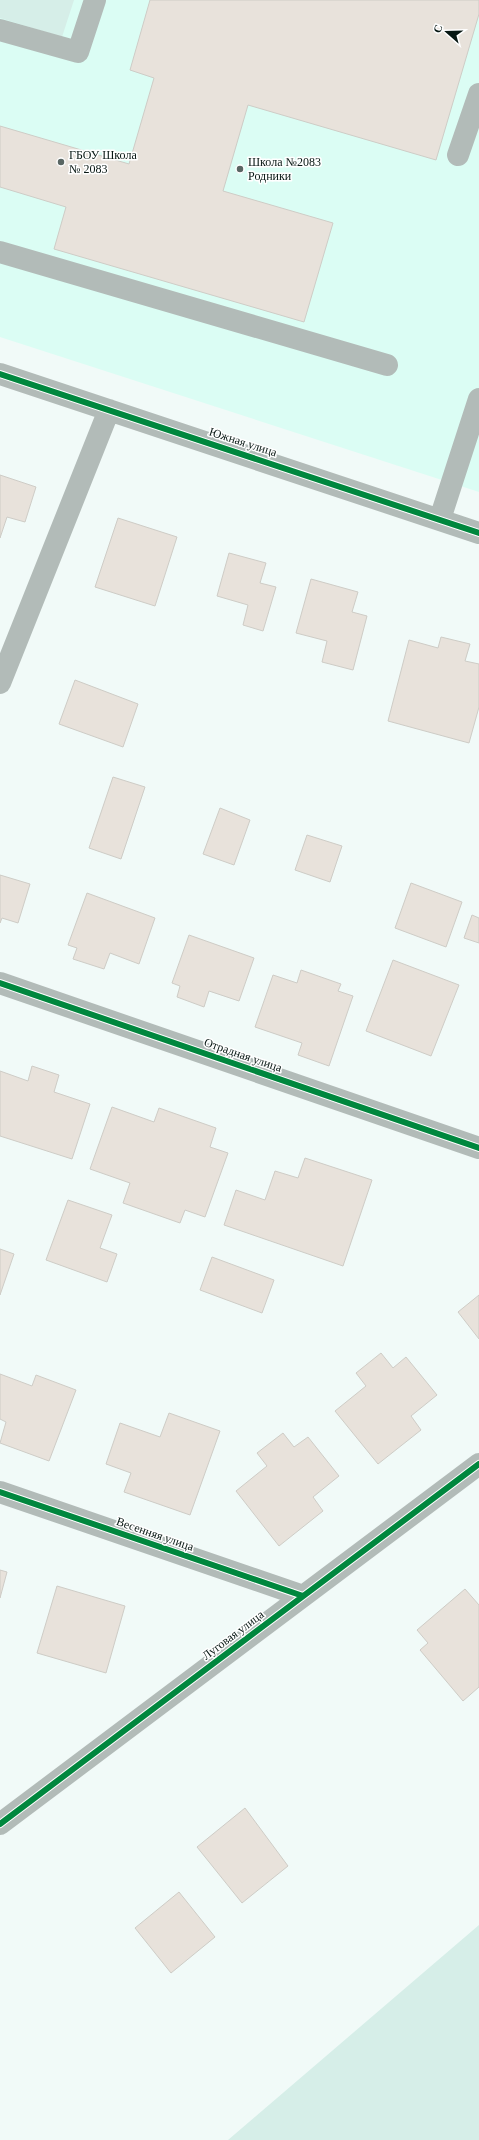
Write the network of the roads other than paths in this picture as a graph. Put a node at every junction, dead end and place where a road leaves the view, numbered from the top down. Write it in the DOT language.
graph roads {
  1 [pos="95,0"];
  2 [pos="0,30"];
  3 [pos="479,94"];
  4 [pos="458,155"];
  5 [pos="0,252"];
  6 [pos="386,365"];
  7 [pos="0,374"];
  8 [pos="479,398"];
  9 [pos="109,410"];
  10 [pos="440,519"];
  11 [pos="479,533"];
  12 [pos="0,683"];
  13 [pos="0,983"];
  14 [pos="479,1148"];
  15 [pos="479,1464"];
  16 [pos="0,1492"];
  17 [pos="303,1596"];
  18 [pos="0,1824"];
  1 -- 2 [label="street"];
  3 -- 4 [label="street"];
  5 -- 6 [label="street"];
  7 -- 9 [label="street, Южная улица"];
  8 -- 10 [label="street"];
  9 -- 10 [label="street, Южная улица"];
  9 -- 12 [label="street"];
  10 -- 11 [label="street, Южная улица"];
  13 -- 14 [label="street, Отрадная улица"];
  15 -- 17 [label="street, Луговая улица"];
  16 -- 17 [label="street, Весенняя улица"];
  17 -- 18 [label="street, Луговая улица"];
}
